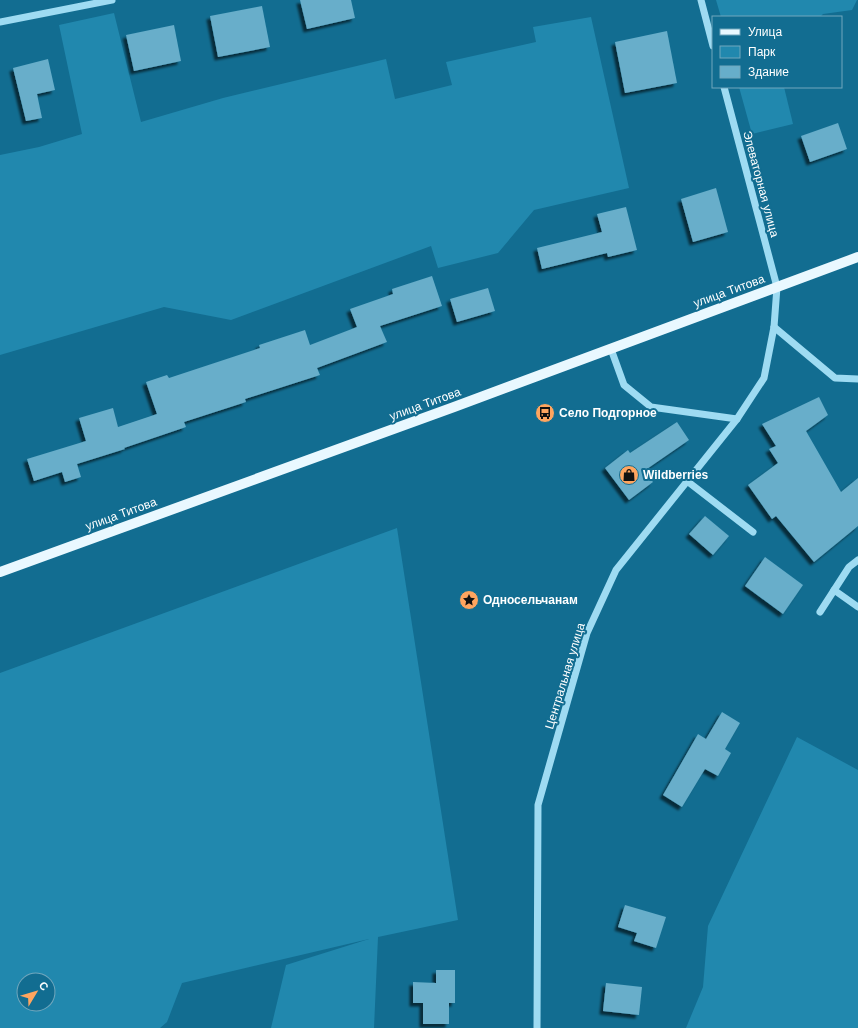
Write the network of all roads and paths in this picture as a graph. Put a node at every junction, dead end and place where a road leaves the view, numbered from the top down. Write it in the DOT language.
graph roads {
  1 [pos="112,0"];
  2 [pos="701,0"];
  3 [pos="0,22"];
  4 [pos="712,42"];
  5 [pos="724,88"];
  6 [pos="858,257"];
  7 [pos="777,287"];
  8 [pos="774,327"];
  9 [pos="612,349"];
  10 [pos="858,379"];
  11 [pos="737,419"];
  12 [pos="687,481"];
  13 [pos="753,532"];
  14 [pos="858,560"];
  15 [pos="0,572"];
  16 [pos="834,590"];
  17 [pos="858,606"];
  18 [pos="820,612"];
  19 [pos="537,1028"];
  1 -- 3 [label="street"];
  2 -- 4 [label="street"];
  5 -- 7 [label="street, Элеваторная улица"];
  6 -- 7 [label="main road, улица Титова"];
  7 -- 8 [label="street, Центральная улица"];
  7 -- 9 [label="main road, улица Титова"];
  8 -- 10 [label="street"];
  8 -- 11 [label="street, Центральная улица"];
  9 -- 11 [label="street"];
  9 -- 15 [label="main road, улица Титова"];
  11 -- 12 [label="street, Центральная улица"];
  12 -- 13 [label="street"];
  12 -- 19 [label="street, Центральная улица"];
  14 -- 16 [label="street"];
  16 -- 17 [label="street"];
  16 -- 18 [label="street"];
}
